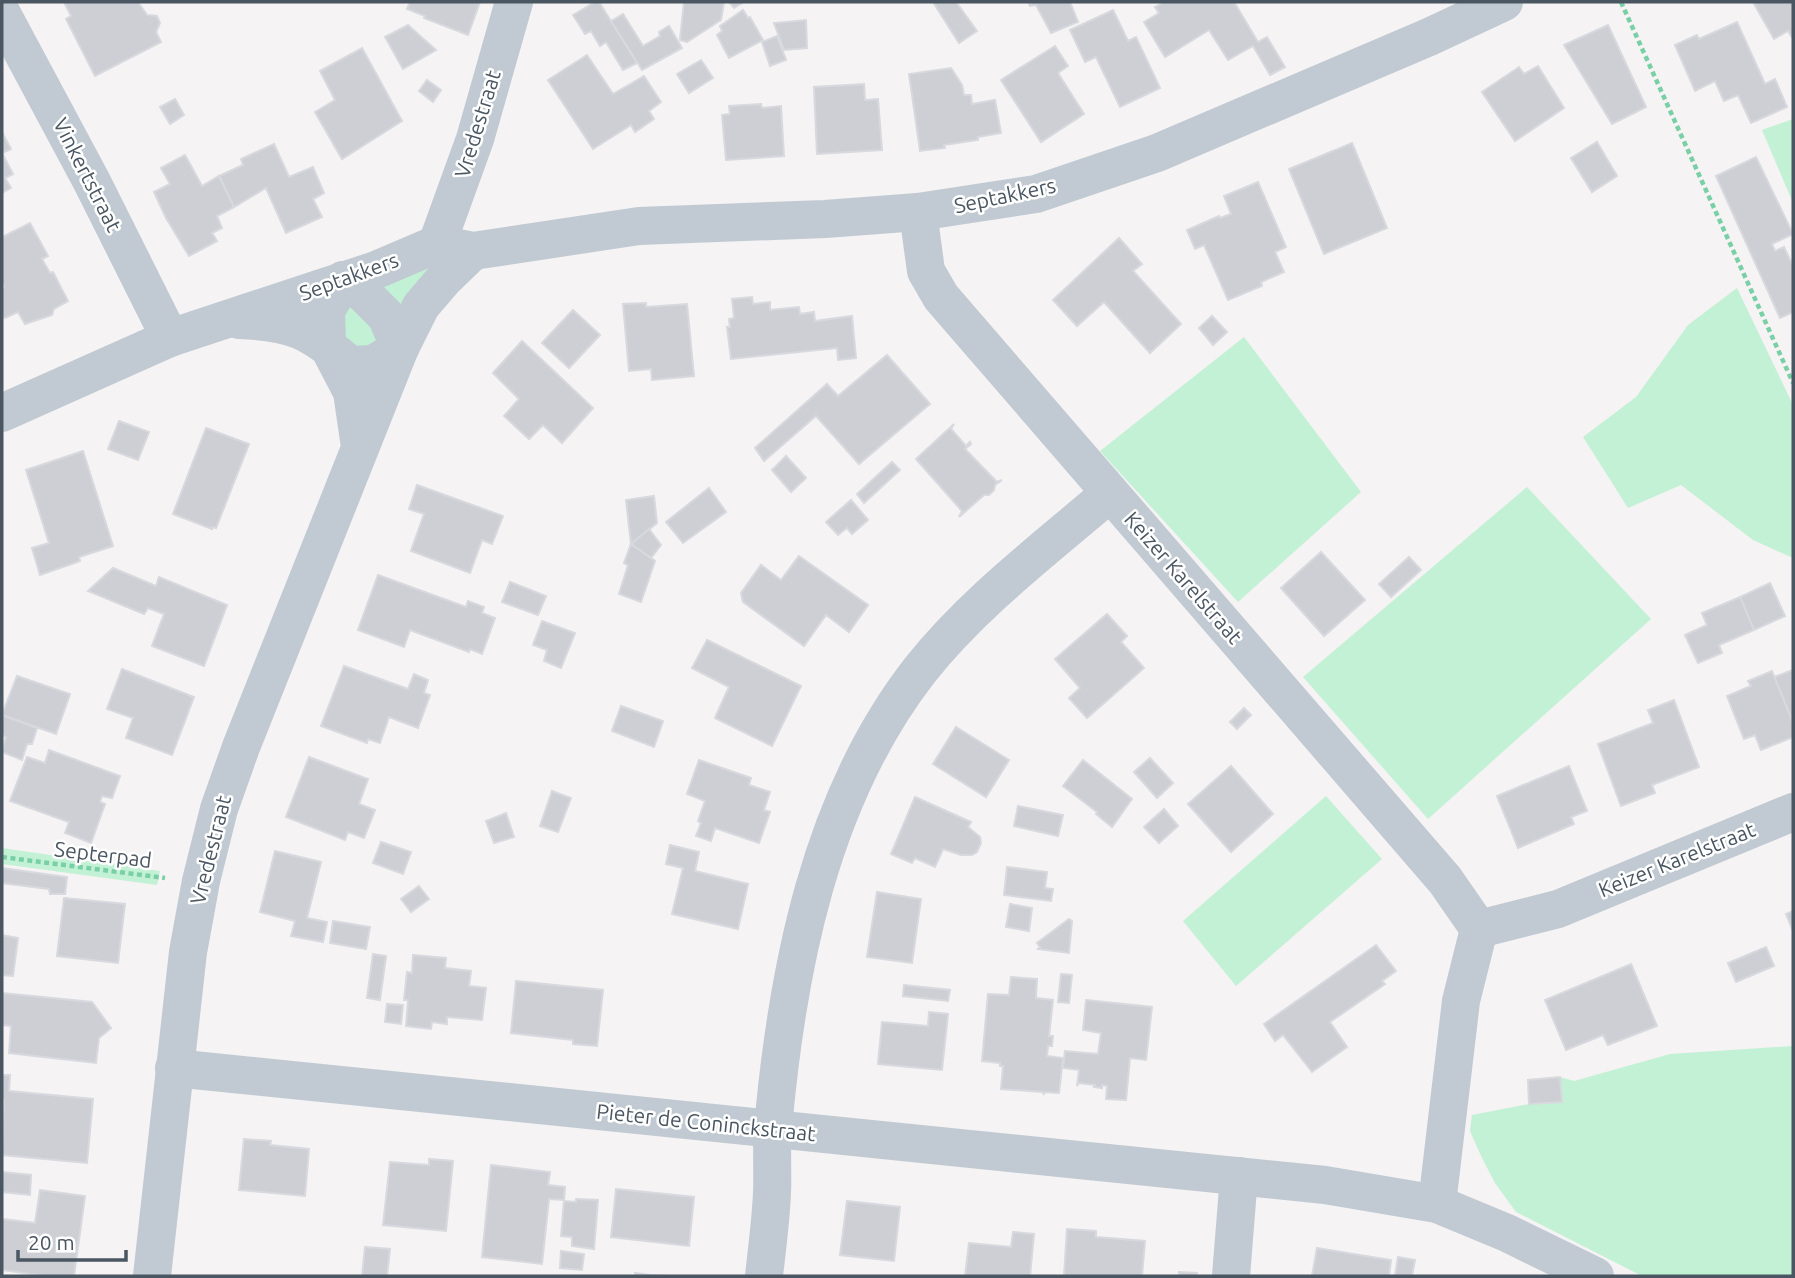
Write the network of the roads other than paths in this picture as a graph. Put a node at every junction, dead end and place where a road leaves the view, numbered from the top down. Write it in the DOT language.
graph roads {
  1 [pos="514,2"];
  2 [pos="1504,2"];
  3 [pos="2,14"];
  4 [pos="918,212"];
  5 [pos="454,247"];
  6 [pos="343,280"];
  7 [pos="226,319"];
  8 [pos="170,338"];
  9 [pos="327,345"];
  10 [pos="400,348"];
  11 [pos="2,413"];
  12 [pos="360,447"];
  13 [pos="1110,493"];
  14 [pos="1793,813"];
  15 [pos="1479,929"];
  16 [pos="174,1068"];
  17 [pos="773,1130"];
  18 [pos="1239,1177"];
  19 [pos="1437,1204"];
  20 [pos="152,1276"];
  21 [pos="764,1276"];
  22 [pos="1231,1276"];
  23 [pos="1595,1276"];
  1 -- 5 [label="street, Vredestraat"];
  2 -- 4 [label="street, Septakkers"];
  3 -- 8 [label="street, Vinkertstraat"];
  4 -- 5 [label="street, Septakkers"];
  4 -- 13 [label="street, Keizer Karelstraat"];
  5 -- 6 [label="street, Septakkers"];
  5 -- 10 [label="street"];
  6 -- 7 [label="street, Septakkers"];
  6 -- 9 [label="street, Vredestraat"];
  6 -- 10 [label="street"];
  7 -- 8 [label="street, Septakkers"];
  7 -- 9 [label="street, Septakkers"];
  8 -- 11 [label="street, Septakkers"];
  9 -- 10 [label="street, Septakkers"];
  9 -- 12 [label="street, Vredestraat"];
  10 -- 12 [label="street, Vredestraat"];
  12 -- 16 [label="street, Vredestraat"];
  13 -- 15 [label="street, Keizer Karelstraat"];
  13 -- 17 [label="street"];
  14 -- 15 [label="street, Keizer Karelstraat"];
  15 -- 19 [label="street"];
  16 -- 17 [label="street, Pieter de Coninckstraat"];
  16 -- 20 [label="street, Vredestraat"];
  17 -- 18 [label="street, Pieter de Coninckstraat"];
  17 -- 21 [label="street"];
  18 -- 19 [label="street, Pieter de Coninckstraat"];
  18 -- 22 [label="street"];
  19 -- 23 [label="street, Pieter de Coninckstraat"];
}
